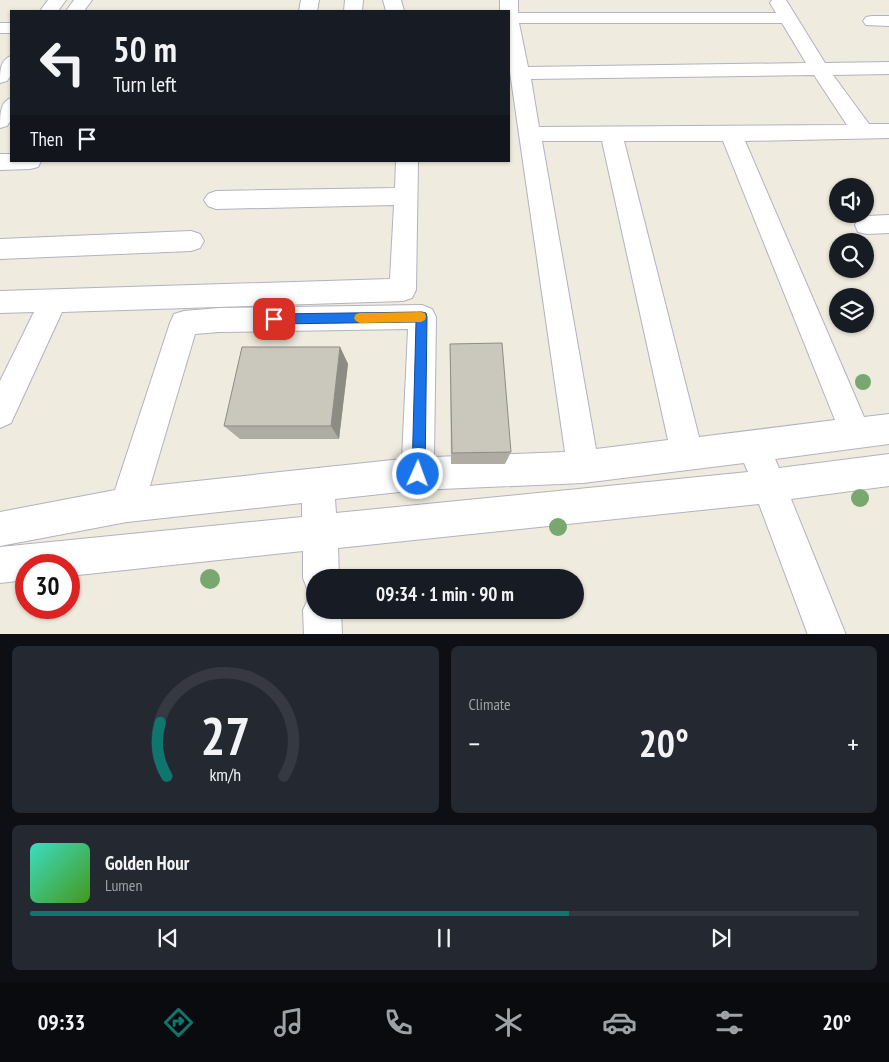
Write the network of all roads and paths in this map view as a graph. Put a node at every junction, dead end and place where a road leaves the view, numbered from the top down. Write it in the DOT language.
graph roads {
  1 [pos="777,0"];
  2 [pos="510,12"];
  3 [pos="510,18"];
  4 [pos="788,18"];
  5 [pos="10,63"];
  6 [pos="889,68"];
  7 [pos="820,70"];
  8 [pos="520,73"];
  9 [pos="0,78"];
  10 [pos="889,131"];
  11 [pos="863,132"];
  12 [pos="530,134"];
  13 [pos="611,134"];
  14 [pos="731,134"];
  15 [pos="407,162"];
  16 [pos="406,196"];
  17 [pos="216,200"];
  18 [pos="191,241"];
  19 [pos="0,250"];
  20 [pos="53,301"];
  21 [pos="0,302"];
  22 [pos="0,413"];
  23 [pos="889,429"];
  24 [pos="855,432"];
  25 [pos="754,446"];
  26 [pos="687,453"];
  27 [pos="583,467"];
  28 [pos="889,470"];
  29 [pos="418,474"];
  30 [pos="318,484"];
  31 [pos="769,486"];
  32 [pos="127,505"];
  33 [pos="0,528"];
  34 [pos="319,532"];
  35 [pos="0,565"];
  36 [pos="321,569"];
  37 [pos="322,619"];
  38 [pos="323,634"];
  39 [pos="827,634"];
  1 -- 4 [label="street"];
  2 -- 4 [label="street"];
  3 -- 8 [label="street"];
  4 -- 7 [label="street"];
  5 -- 9 [label="street"];
  6 -- 7 [label="street"];
  7 -- 8 [label="street"];
  7 -- 11 [label="street"];
  8 -- 12 [label="street"];
  10 -- 11 [label="street"];
  11 -- 14 [label="street"];
  12 -- 13 [label="street"];
  12 -- 27 [label="street"];
  13 -- 14 [label="street"];
  13 -- 26 [label="street"];
  14 -- 24 [label="street"];
  15 -- 16 [label="street"];
  16 -- 17 [label="street"];
  16 -- 20 [label="street"];
  18 -- 19 [label="street"];
  20 -- 21 [label="street"];
  20 -- 22 [label="street"];
  23 -- 24 [label="street"];
  24 -- 25 [label="street"];
  25 -- 26 [label="street"];
  25 -- 31 [label="street"];
  26 -- 27 [label="street"];
  27 -- 29 [label="street"];
  28 -- 31 [label="street"];
  29 -- 30 [label="street"];
  29 -- 32 [label="street"];
  30 -- 32 [label="street"];
  30 -- 34 [label="street"];
  31 -- 34 [label="street"];
  31 -- 39 [label="street"];
  32 -- 33 [label="street"];
  34 -- 35 [label="street"];
  34 -- 36 [label="street"];
  37 -- 38 [label="street"];
}
